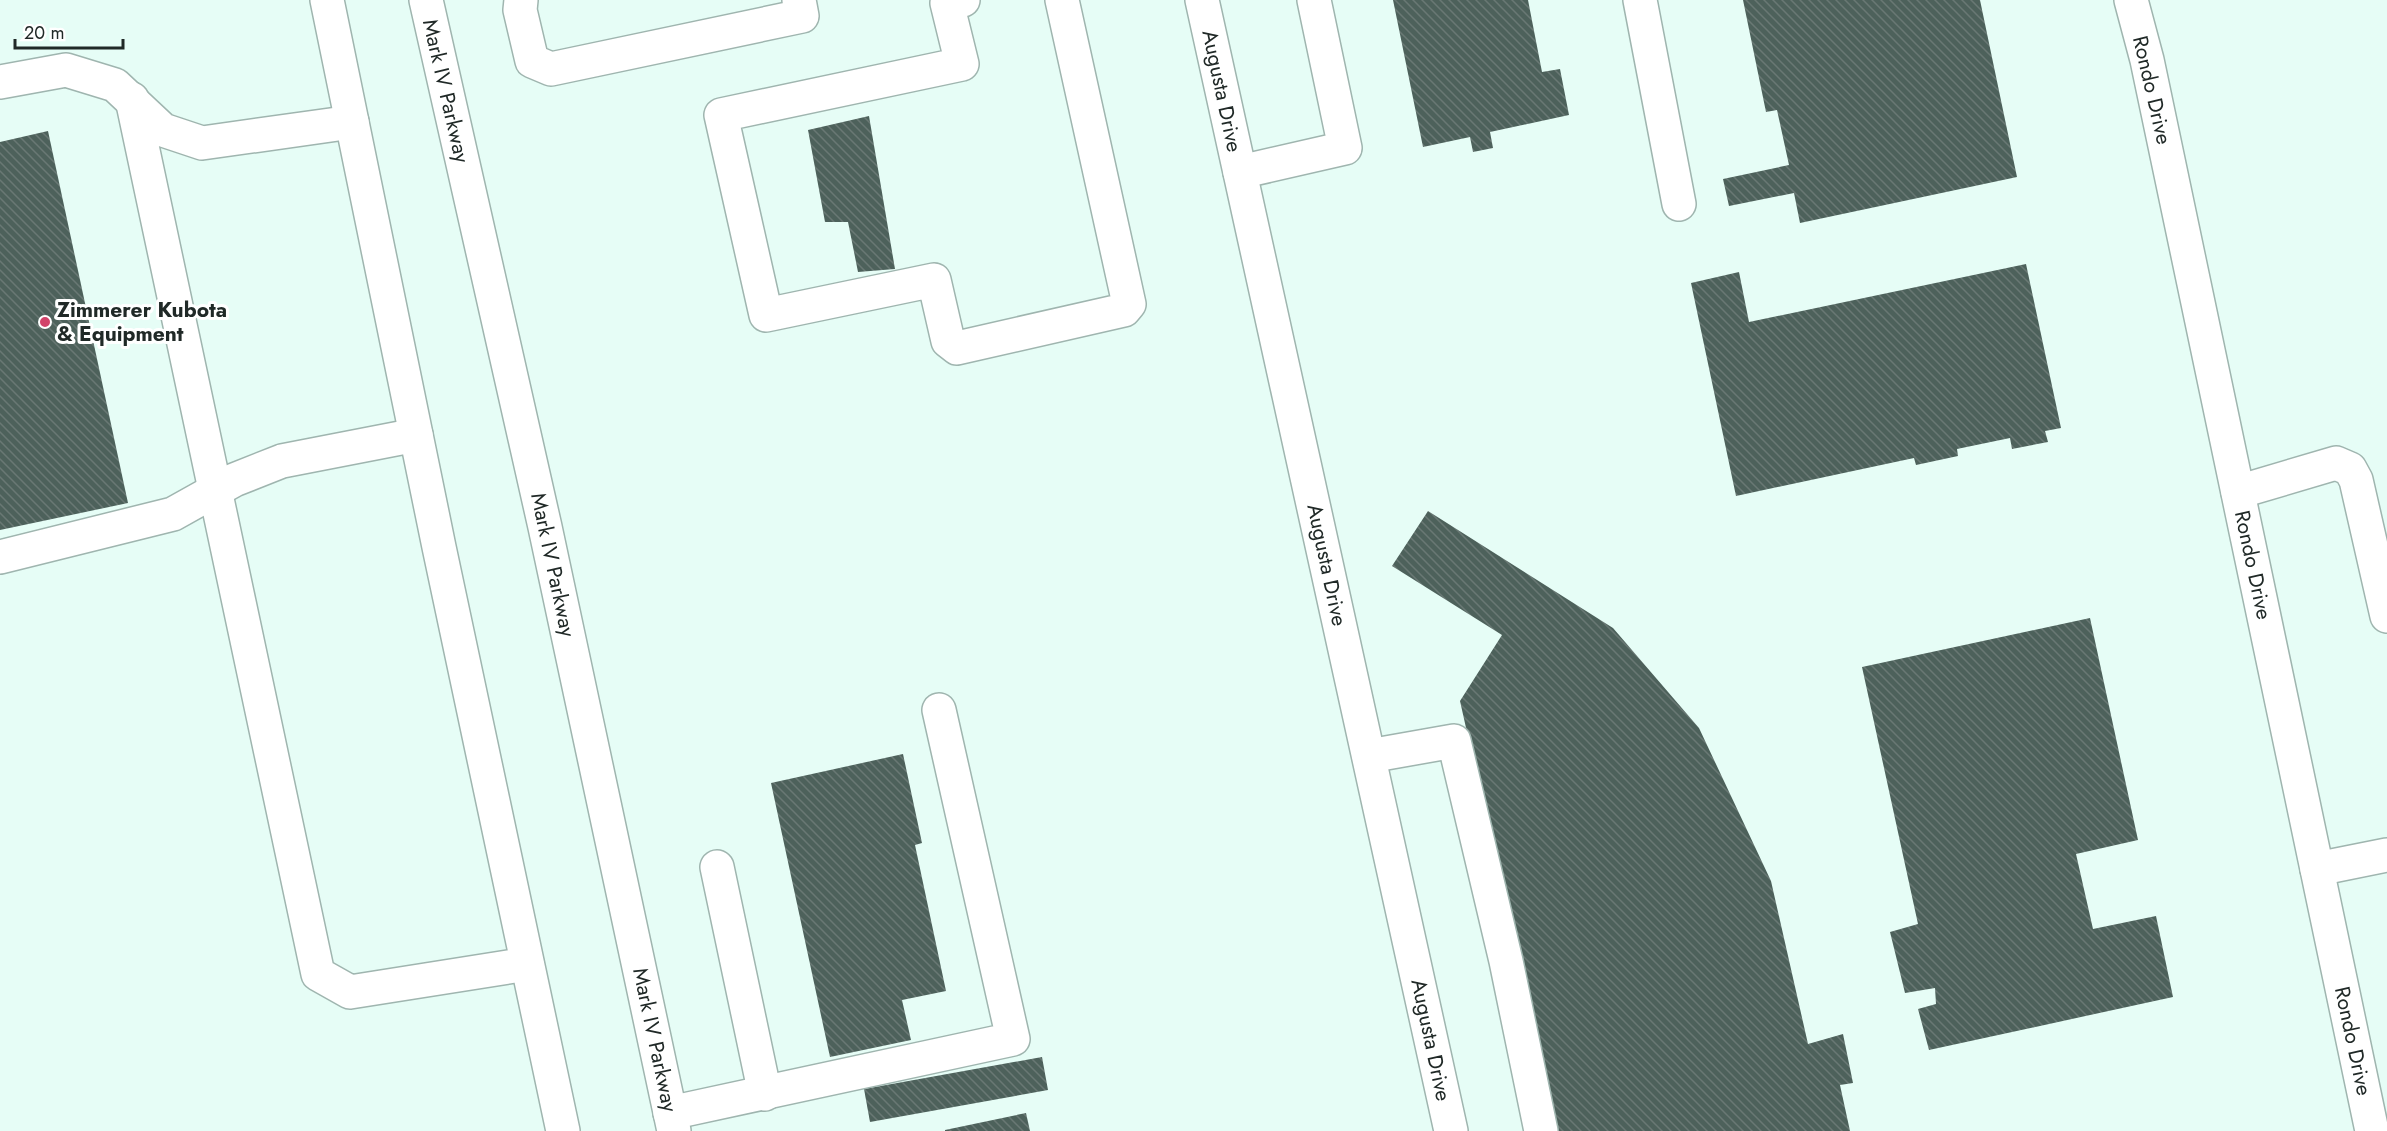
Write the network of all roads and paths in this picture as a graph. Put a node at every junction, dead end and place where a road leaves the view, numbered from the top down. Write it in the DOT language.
graph roads {
  1 [pos="327,0"];
  2 [pos="426,0"];
  3 [pos="522,0"];
  4 [pos="799,0"];
  5 [pos="963,0"];
  6 [pos="1062,0"];
  7 [pos="1202,0"];
  8 [pos="1314,0"];
  9 [pos="1640,0"];
  10 [pos="2131,0"];
  11 [pos="0,82"];
  12 [pos="132,99"];
  13 [pos="352,122"];
  14 [pos="1240,172"];
  15 [pos="1679,204"];
  16 [pos="416,435"];
  17 [pos="216,490"];
  18 [pos="2238,492"];
  19 [pos="0,557"];
  20 [pos="2387,616"];
  21 [pos="939,710"];
  22 [pos="1369,756"];
  23 [pos="2387,855"];
  24 [pos="717,867"];
  25 [pos="2317,869"];
  26 [pos="527,964"];
  27 [pos="765,1094"];
  28 [pos="672,1122"];
  29 [pos="563,1131"];
  30 [pos="1451,1131"];
  31 [pos="1541,1131"];
  32 [pos="2372,1131"];
  1 -- 13 [label="street"];
  2 -- 28 [label="street, Mark IV Parkway"];
  3 -- 4 [label="street"];
  5 -- 6 [label="street"];
  7 -- 14 [label="street, Augusta Drive"];
  8 -- 14 [label="street"];
  9 -- 15 [label="street"];
  10 -- 18 [label="street, Rondo Drive"];
  11 -- 12 [label="street"];
  12 -- 13 [label="street"];
  12 -- 17 [label="street"];
  13 -- 16 [label="street"];
  14 -- 22 [label="street, Augusta Drive"];
  16 -- 17 [label="street"];
  16 -- 26 [label="street"];
  17 -- 19 [label="street"];
  17 -- 26 [label="street"];
  18 -- 20 [label="street"];
  18 -- 25 [label="street, Rondo Drive"];
  21 -- 27 [label="street"];
  22 -- 30 [label="street, Augusta Drive"];
  22 -- 31 [label="street"];
  23 -- 25 [label="street"];
  24 -- 27 [label="street"];
  25 -- 32 [label="street, Rondo Drive"];
  26 -- 29 [label="street"];
  27 -- 28 [label="street"];
}
